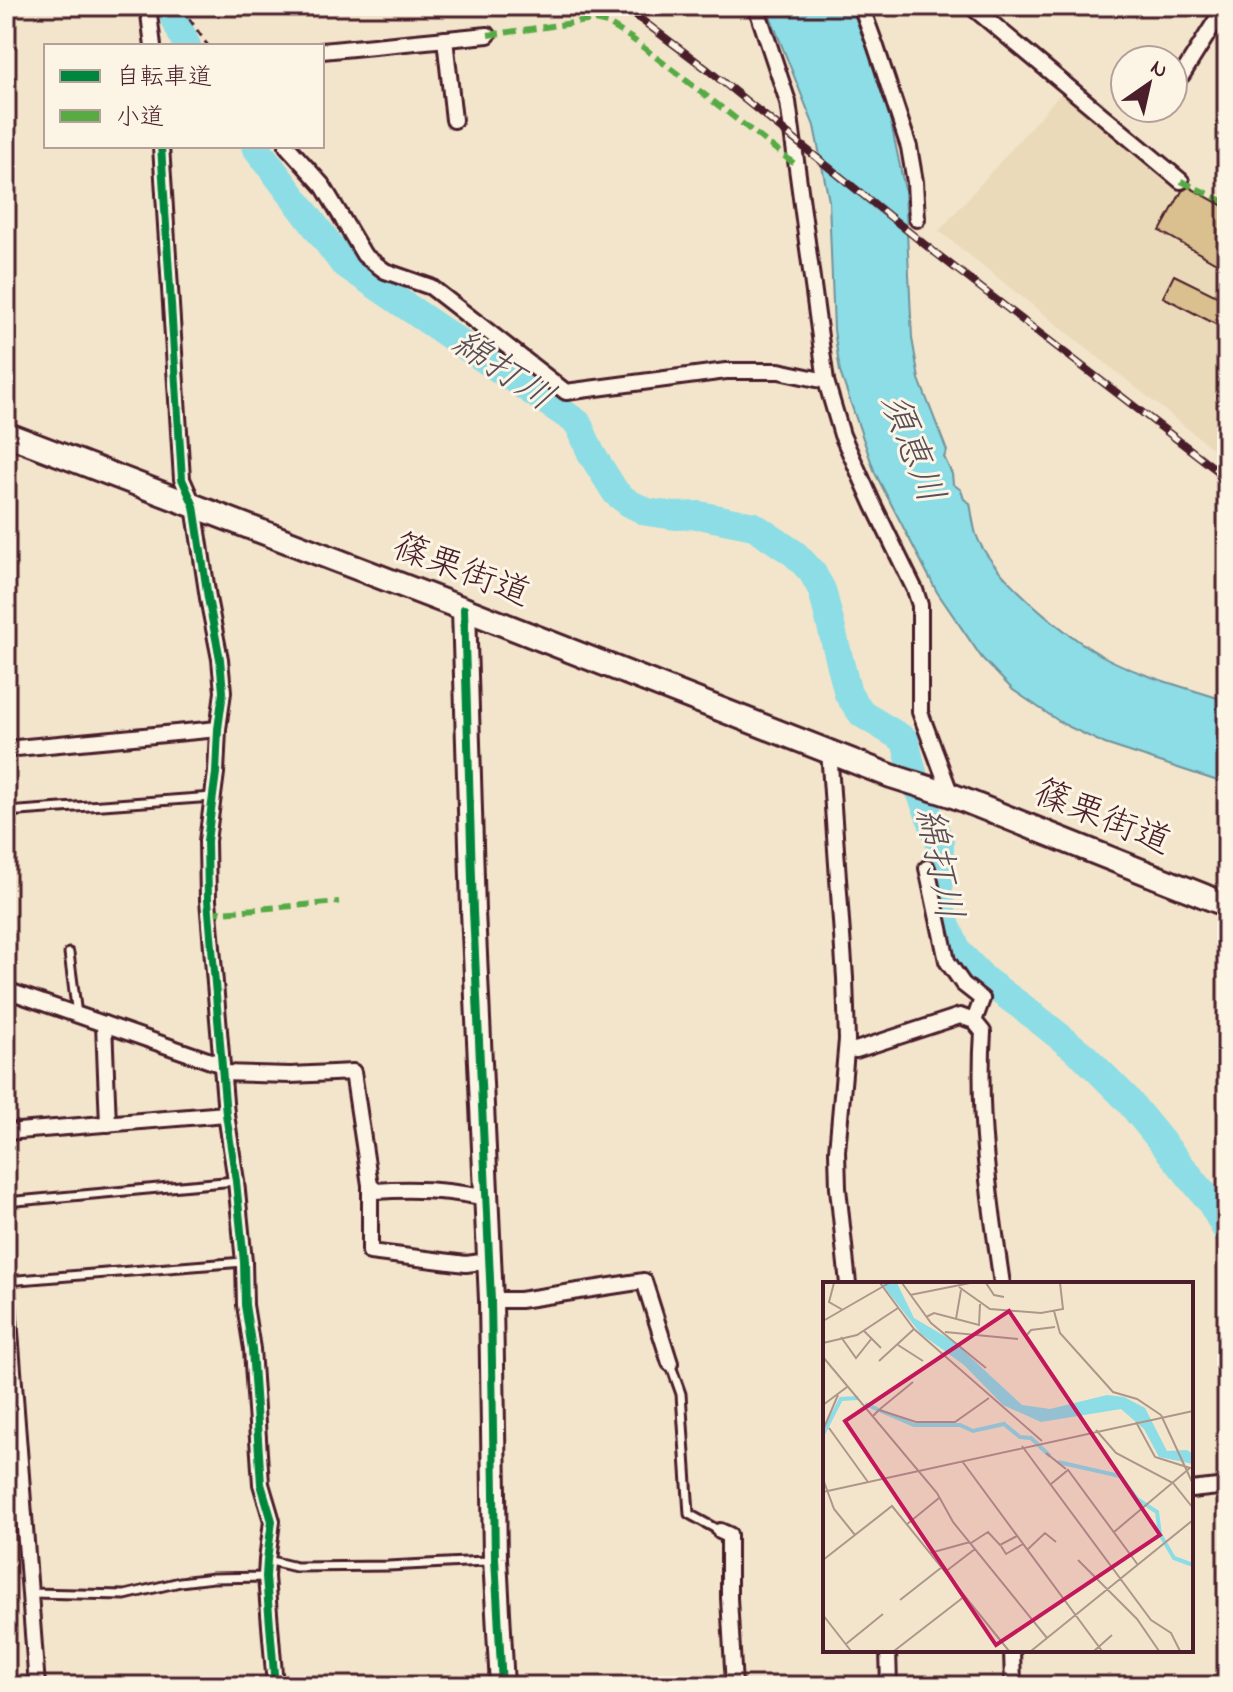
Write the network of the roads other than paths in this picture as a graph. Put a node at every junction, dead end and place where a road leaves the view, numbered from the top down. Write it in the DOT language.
graph roads {
  1 [pos="148,6"];
  2 [pos="756,6"];
  3 [pos="861,6"];
  4 [pos="971,6"];
  5 [pos="1225,6"];
  6 [pos="488,35"];
  7 [pos="445,39"];
  8 [pos="153,44"];
  9 [pos="324,51"];
  10 [pos="1189,64"];
  11 [pos="454,120"];
  12 [pos="161,148"];
  13 [pos="289,148"];
  14 [pos="1181,181"];
  15 [pos="917,219"];
  16 [pos="826,381"];
  17 [pos="6,434"];
  18 [pos="194,506"];
  19 [pos="464,609"];
  20 [pos="218,729"];
  21 [pos="6,749"];
  22 [pos="829,750"];
  23 [pos="951,795"];
  24 [pos="213,797"];
  25 [pos="6,812"];
  26 [pos="927,868"];
  27 [pos="1227,905"];
  28 [pos="69,953"];
  29 [pos="6,990"];
  30 [pos="77,1015"];
  31 [pos="974,1021"];
  32 [pos="104,1024"];
  33 [pos="847,1049"];
  34 [pos="222,1069"];
  35 [pos="226,1114"];
  36 [pos="108,1124"];
  37 [pos="6,1132"];
  38 [pos="236,1181"];
  39 [pos="370,1185"];
  40 [pos="486,1198"];
  41 [pos="6,1202"];
  42 [pos="489,1261"];
  43 [pos="244,1262"];
  44 [pos="6,1280"];
  45 [pos="848,1282"];
  46 [pos="1002,1282"];
  47 [pos="491,1300"];
  48 [pos="8,1323"];
  49 [pos="670,1363"];
  50 [pos="1227,1486"];
  51 [pos="1193,1490"];
  52 [pos="720,1531"];
  53 [pos="495,1558"];
  54 [pos="267,1560"];
  55 [pos="266,1577"];
  56 [pos="30,1593"];
  57 [pos="888,1652"];
  58 [pos="1012,1652"];
  59 [pos="37,1686"];
  60 [pos="275,1686"];
  61 [pos="502,1686"];
  62 [pos="734,1686"];
  63 [pos="889,1686"];
  64 [pos="1013,1686"];
  1 -- 8 [label="street"];
  2 -- 16 [label="street"];
  3 -- 15 [label="street"];
  4 -- 14 [label="street"];
  5 -- 10 [label="street"];
  6 -- 7 [label="street"];
  7 -- 9 [label="street"];
  7 -- 11 [label="street"];
  12 -- 18 [label="street"];
  13 -- 16 [label="street"];
  16 -- 23 [label="street"];
  17 -- 18 [label="main road, 篠栗街道"];
  18 -- 19 [label="main road, 篠栗街道"];
  18 -- 20 [label="street"];
  19 -- 22 [label="main road, 篠栗街道"];
  19 -- 40 [label="main road"];
  20 -- 21 [label="street"];
  20 -- 24 [label="street"];
  22 -- 23 [label="main road, 篠栗街道"];
  22 -- 33 [label="street"];
  23 -- 27 [label="main road, 篠栗街道"];
  24 -- 25 [label="lane"];
  24 -- 34 [label="street"];
  26 -- 31 [label="street"];
  28 -- 30 [label="lane"];
  29 -- 30 [label="street"];
  30 -- 32 [label="street"];
  31 -- 33 [label="street"];
  31 -- 46 [label="street"];
  32 -- 34 [label="street"];
  32 -- 36 [label="street"];
  33 -- 45 [label="street"];
  34 -- 35 [label="street"];
  34 -- 39 [label="street"];
  35 -- 36 [label="street"];
  35 -- 38 [label="street"];
  36 -- 37 [label="street"];
  38 -- 41 [label="lane"];
  38 -- 43 [label="street"];
  39 -- 40 [label="street"];
  39 -- 42 [label="street"];
  40 -- 42 [label="main road"];
  42 -- 47 [label="main road"];
  43 -- 44 [label="lane"];
  43 -- 54 [label="street"];
  44 -- 48 [label="street"];
  47 -- 49 [label="street"];
  47 -- 53 [label="main road"];
  48 -- 56 [label="street"];
  49 -- 52 [label="lane"];
  50 -- 51 [label="street"];
  52 -- 62 [label="street"];
  53 -- 54 [label="lane"];
  53 -- 61 [label="main road"];
  54 -- 55 [label="street"];
  55 -- 56 [label="lane"];
  55 -- 60 [label="street"];
  56 -- 59 [label="street"];
  57 -- 63 [label="street"];
  58 -- 64 [label="street"];
}
